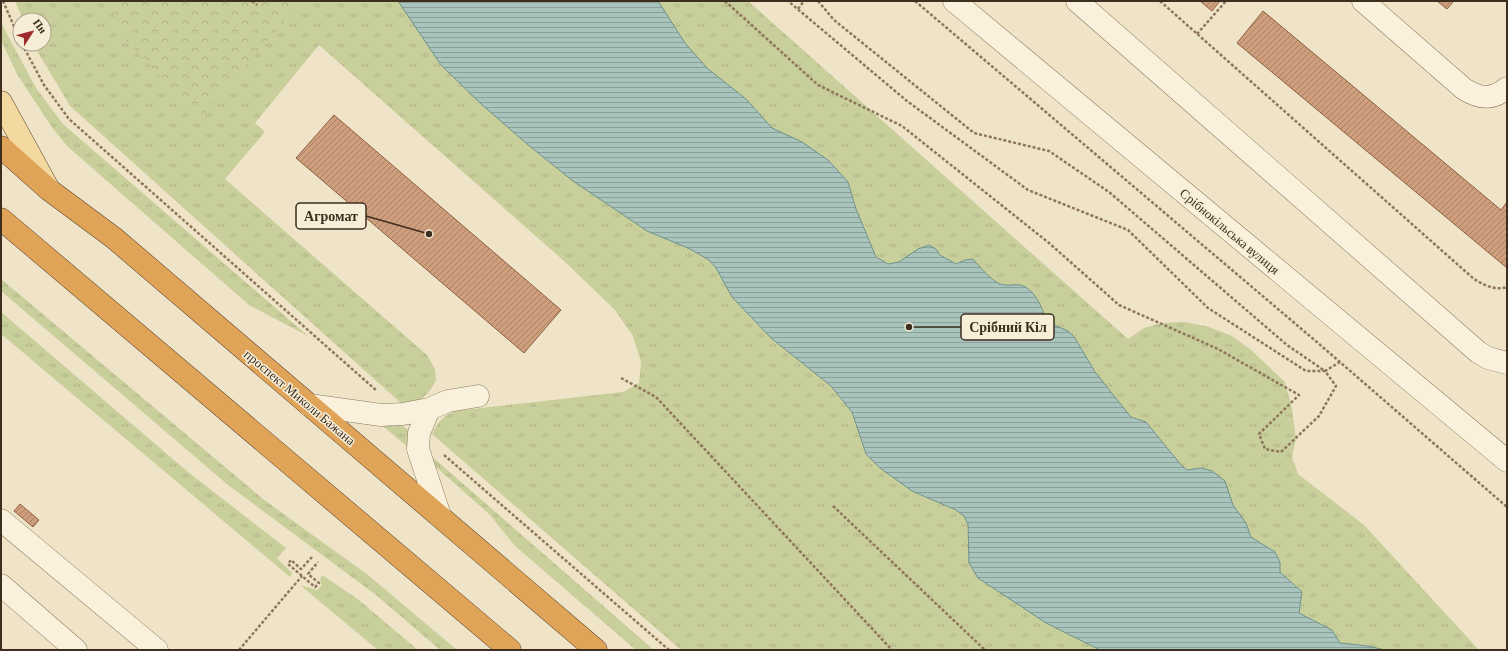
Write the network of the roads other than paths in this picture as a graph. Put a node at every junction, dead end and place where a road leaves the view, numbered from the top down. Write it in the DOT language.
graph roads {
  1 [pos="954,1"];
  2 [pos="1077,1"];
  3 [pos="1364,1"];
  4 [pos="1507,88"];
  5 [pos="1,102"];
  6 [pos="1,147"];
  7 [pos="48,189"];
  8 [pos="1,219"];
  9 [pos="1,230"];
  10 [pos="22,236"];
  11 [pos="1507,362"];
  12 [pos="478,396"];
  13 [pos="309,405"];
  14 [pos="429,409"];
  15 [pos="1506,459"];
  16 [pos="440,516"];
  17 [pos="1,520"];
  18 [pos="1,585"];
  19 [pos="76,650"];
  20 [pos="157,650"];
  21 [pos="510,650"];
  22 [pos="596,650"];
  1 -- 15 [label="street, Срібнокільська вулиця"];
  2 -- 11 [label="street"];
  3 -- 4 [label="street"];
  5 -- 7 [label="main road"];
  6 -- 7 [label="highway, проспект Миколи Бажана"];
  7 -- 13 [label="highway, проспект Миколи Бажана"];
  8 -- 10 [label="highway"];
  9 -- 10 [label="street"];
  10 -- 21 [label="highway"];
  12 -- 14 [label="street"];
  13 -- 14 [label="street"];
  13 -- 16 [label="highway, проспект Миколи Бажана"];
  14 -- 16 [label="street"];
  16 -- 22 [label="highway, проспект Миколи Бажана"];
  17 -- 20 [label="street"];
  18 -- 19 [label="street"];
}
